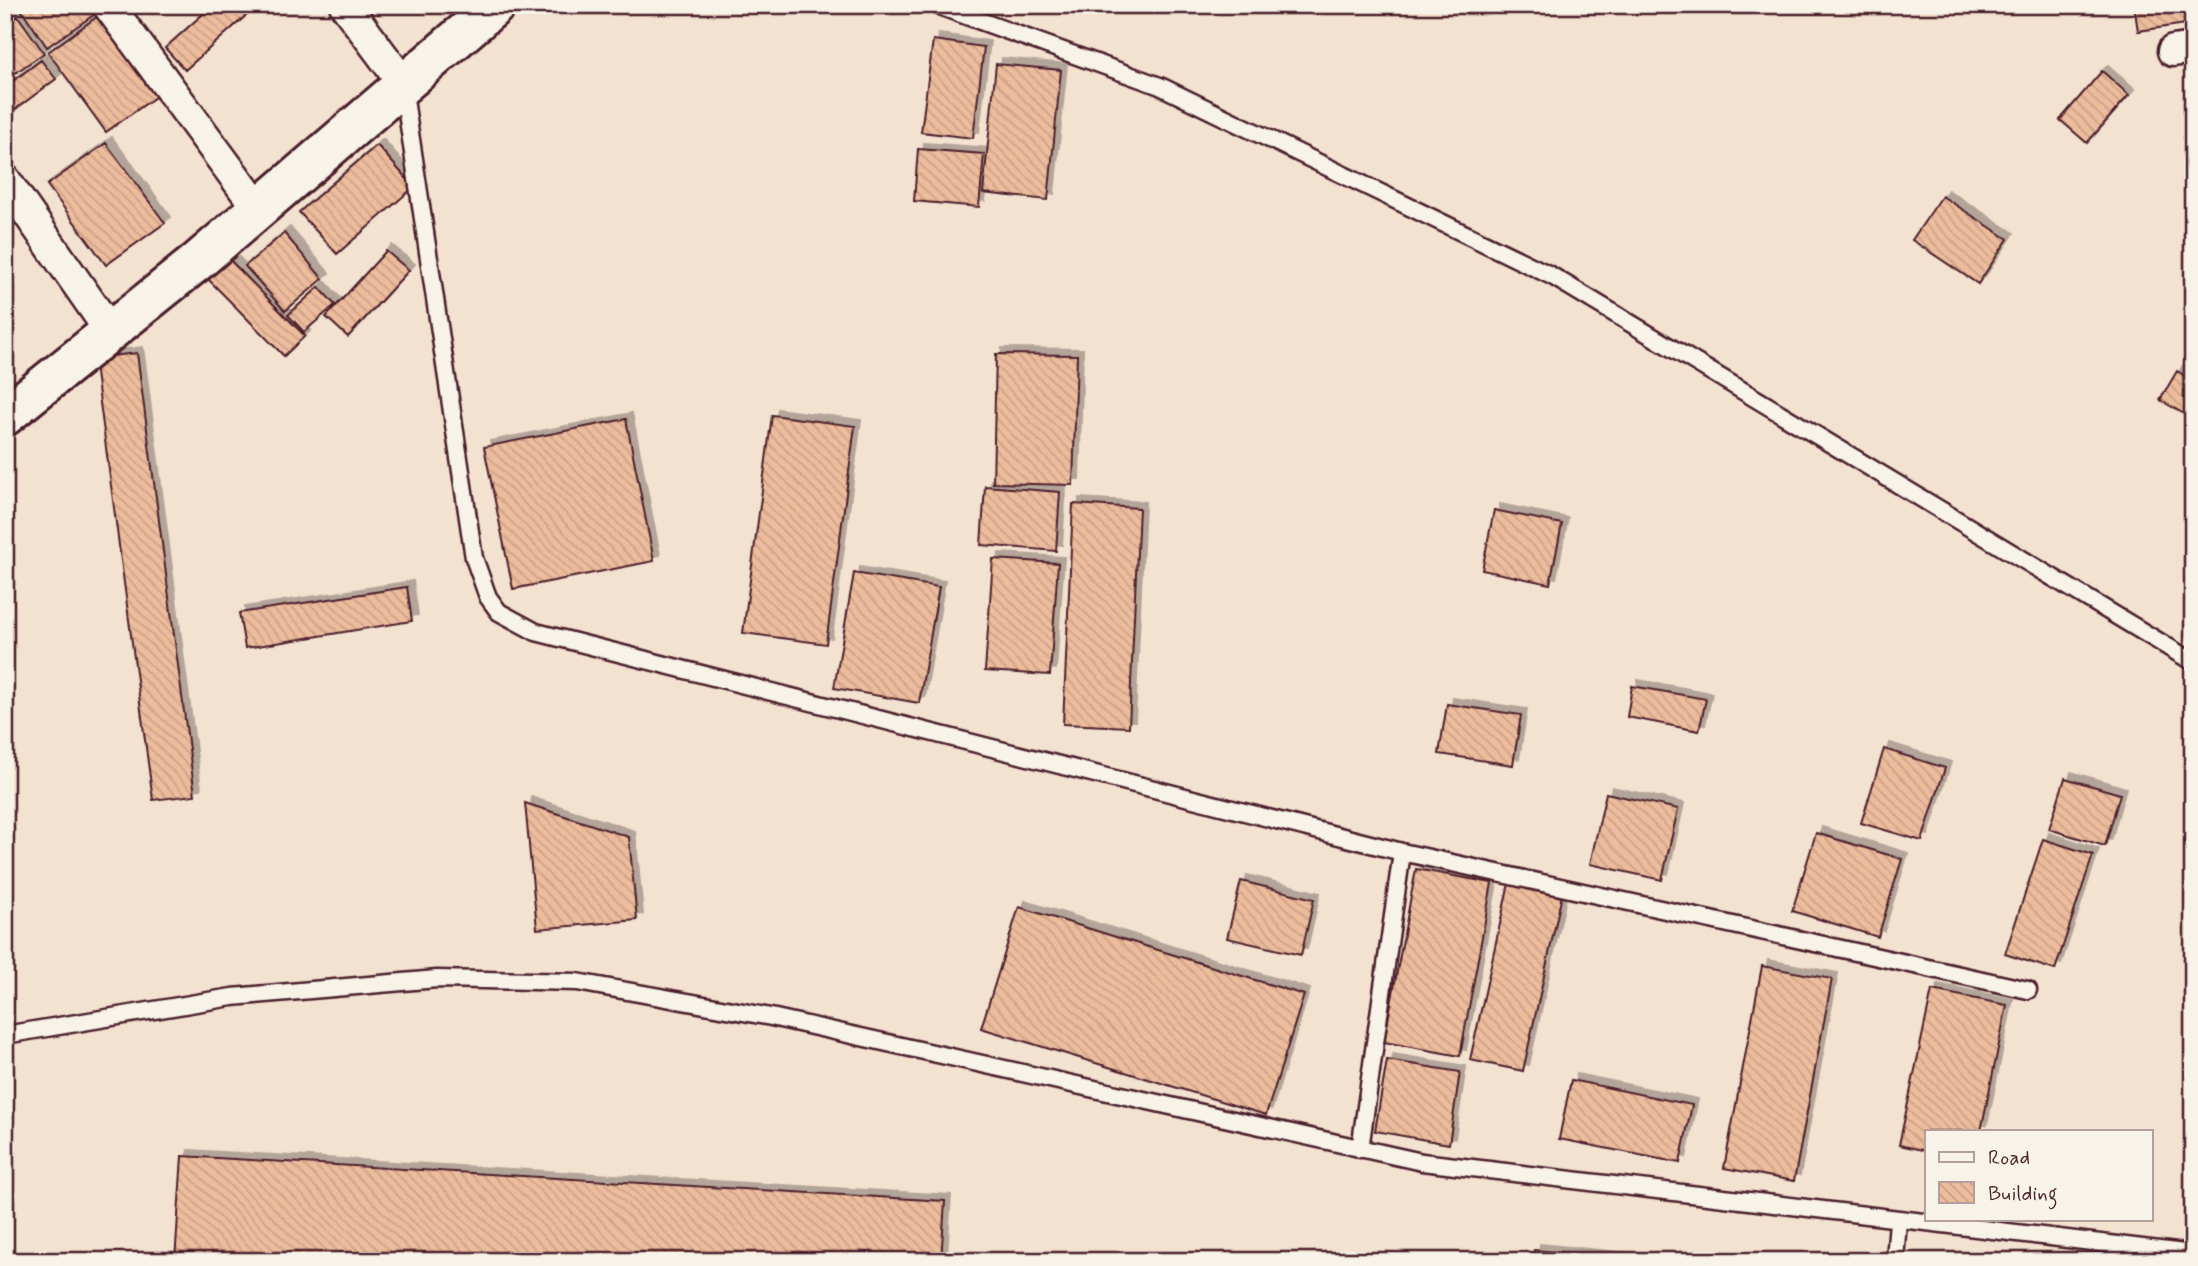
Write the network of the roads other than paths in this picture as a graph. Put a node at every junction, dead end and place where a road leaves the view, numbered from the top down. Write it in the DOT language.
graph roads {
  1 [pos="108,5"];
  2 [pos="345,5"];
  3 [pos="496,5"];
  4 [pos="936,5"];
  5 [pos="403,83"];
  6 [pos="5,180"];
  7 [pos="257,208"];
  8 [pos="110,331"];
  9 [pos="5,416"];
  10 [pos="2193,662"];
  11 [pos="1402,852"];
  12 [pos="2028,990"];
  13 [pos="5,1035"];
  14 [pos="1360,1149"];
  15 [pos="1898,1220"];
  16 [pos="2088,1243"];
  17 [pos="2193,1254"];
  18 [pos="1895,1261"];
  19 [pos="2087,1261"];
  1 -- 7 [label="street"];
  2 -- 5 [label="street"];
  3 -- 5 [label="street"];
  4 -- 10 [label="lane"];
  5 -- 7 [label="street"];
  5 -- 11 [label="lane"];
  6 -- 8 [label="street"];
  7 -- 8 [label="street"];
  8 -- 9 [label="street"];
  11 -- 12 [label="lane"];
  11 -- 14 [label="lane"];
  13 -- 14 [label="lane"];
  14 -- 15 [label="lane"];
  15 -- 16 [label="lane"];
  15 -- 18 [label="lane"];
  16 -- 17 [label="lane"];
  16 -- 19 [label="lane"];
}
